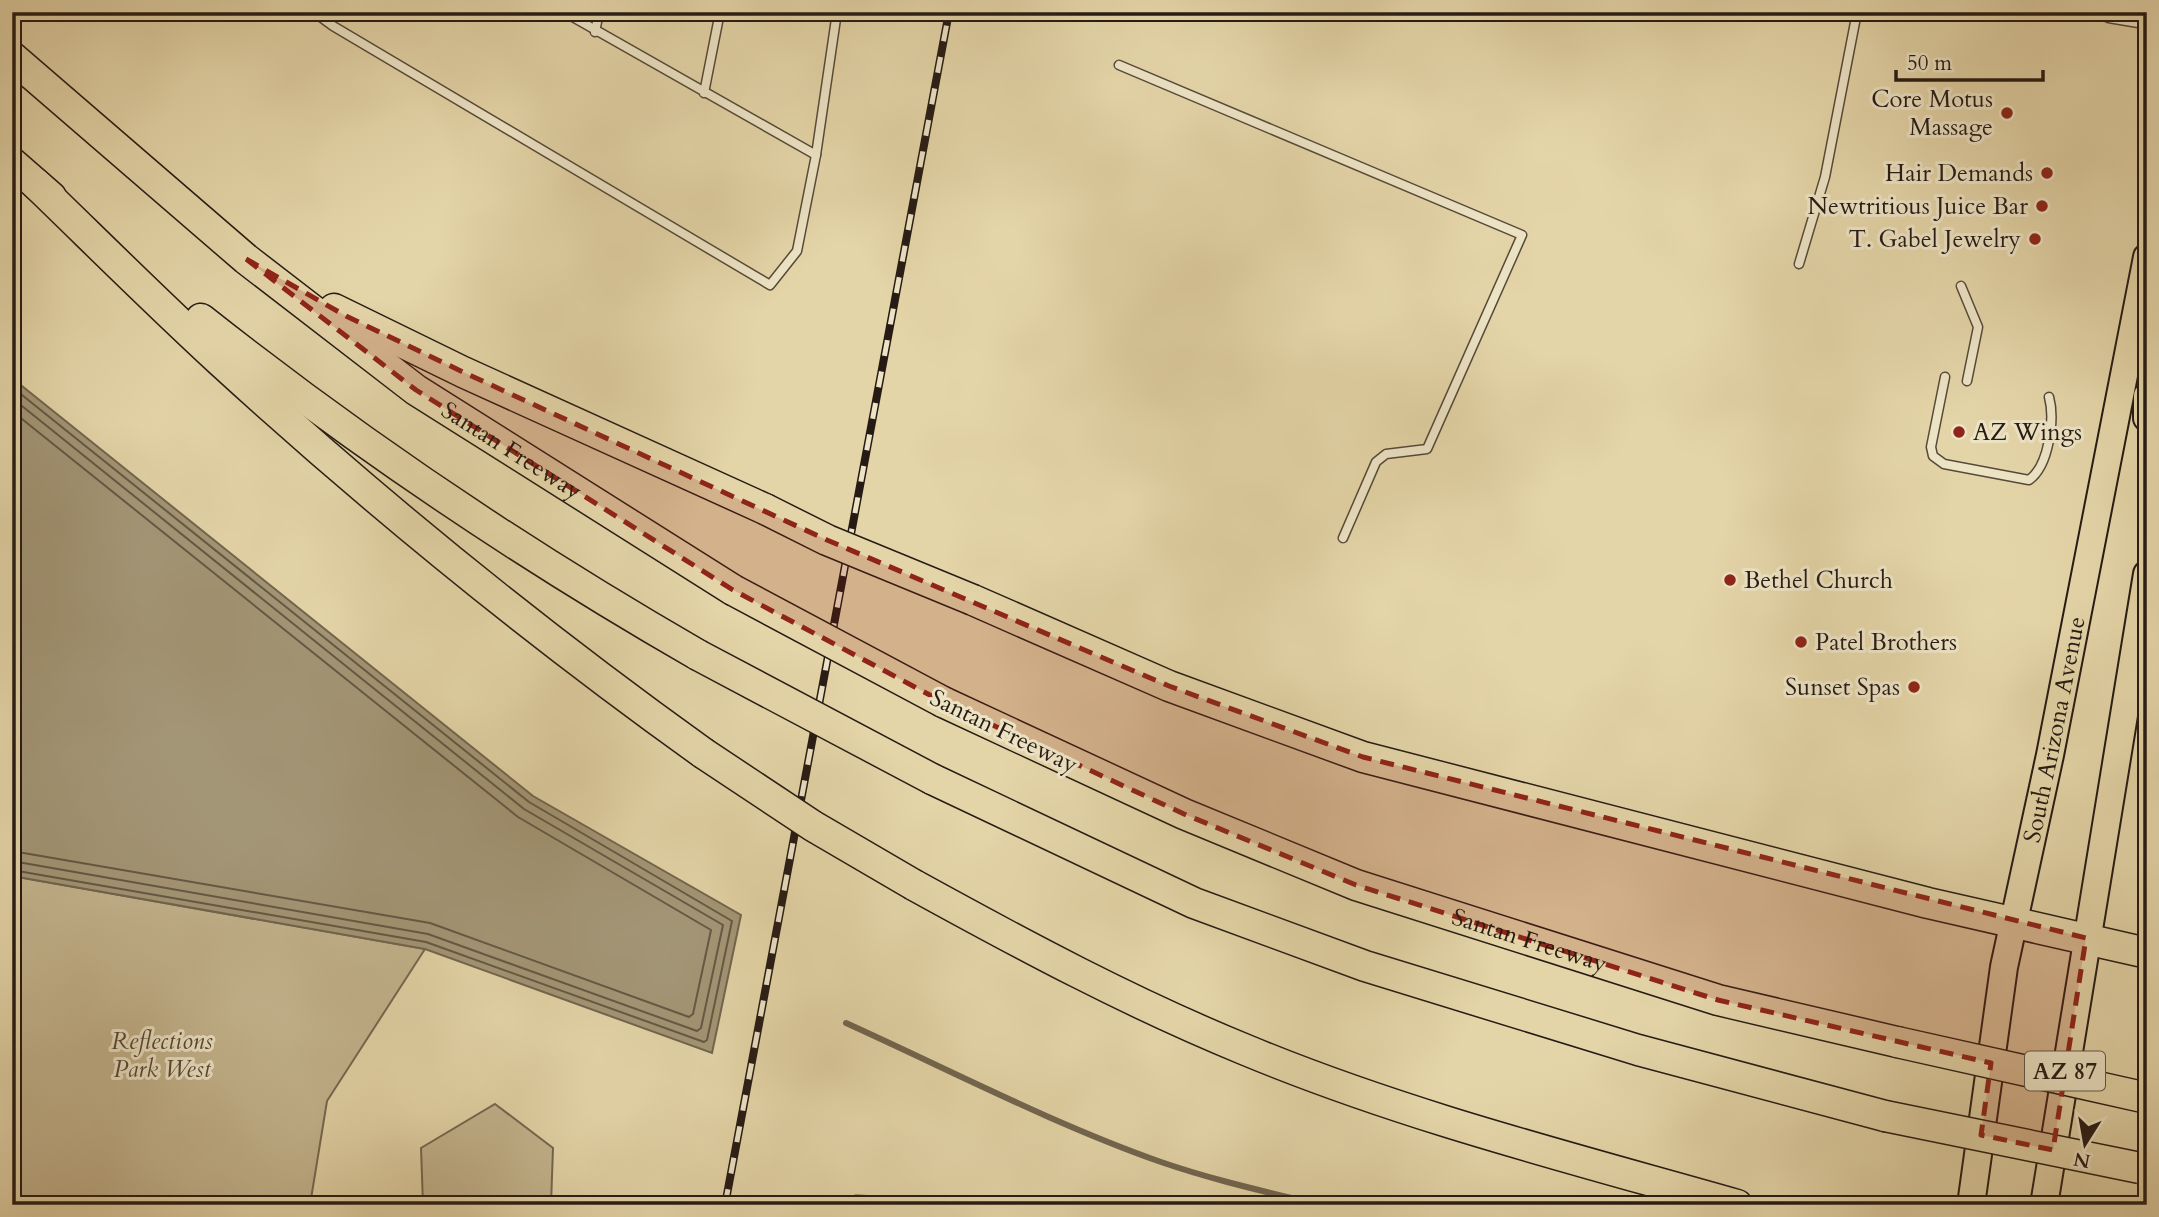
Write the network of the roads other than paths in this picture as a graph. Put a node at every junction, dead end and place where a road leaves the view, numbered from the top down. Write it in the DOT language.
graph roads {
  1 [pos="314,12"];
  2 [pos="564,12"];
  3 [pos="599,12"];
  4 [pos="720,12"];
  5 [pos="837,12"];
  6 [pos="1857,12"];
  7 [pos="2111,12"];
  8 [pos="2147,18"];
  9 [pos="595,32"];
  10 [pos="12,57"];
  11 [pos="1119,65"];
  12 [pos="704,93"];
  13 [pos="816,155"];
  14 [pos="12,163"];
  15 [pos="36,184"];
  16 [pos="2147,257"];
  17 [pos="246,259"];
  18 [pos="1799,264"];
  19 [pos="1961,286"];
  20 [pos="2141,326"];
  21 [pos="1945,377"];
  22 [pos="1967,381"];
  23 [pos="2147,396"];
  24 [pos="2049,397"];
  25 [pos="2147,418"];
  26 [pos="1343,538"];
  27 [pos="2147,574"];
  28 [pos="2015,922"];
  29 [pos="2086,938"];
  30 [pos="2147,953"];
  31 [pos="2147,1098"];
  32 [pos="2143,1169"];
  33 [pos="848,1205"];
  34 [pos="966,1205"];
  35 [pos="1737,1205"];
  36 [pos="1971,1205"];
  37 [pos="2044,1205"];
  1 -- 13 [label="lane"];
  2 -- 9 [label="lane"];
  3 -- 9 [label="lane"];
  4 -- 12 [label="lane"];
  5 -- 13 [label="lane"];
  6 -- 18 [label="lane"];
  7 -- 8 [label="street"];
  9 -- 12 [label="lane"];
  10 -- 17 [label="highway, Santan Freeway"];
  11 -- 26 [label="lane"];
  12 -- 13 [label="lane"];
  14 -- 15 [label="highway"];
  15 -- 32 [label="highway, bridge"];
  15 -- 35 [label="highway, bridge"];
  16 -- 20 [label="main road, South Arizona Avenue / AZ 87"];
  17 -- 28 [label="highway, bridge"];
  17 -- 31 [label="highway, Santan Freeway, bridge"];
  19 -- 22 [label="lane"];
  20 -- 28 [label="main road, South Arizona Avenue / AZ 87"];
  21 -- 24 [label="lane"];
  23 -- 25 [label="main road"];
  27 -- 29 [label="main road, AZ 87"];
  28 -- 29 [label="highway"];
  28 -- 36 [label="main road, South Arizona Avenue / AZ 87"];
  29 -- 30 [label="highway"];
  29 -- 37 [label="main road, AZ 87"];
  33 -- 34 [label="lane"];
}
